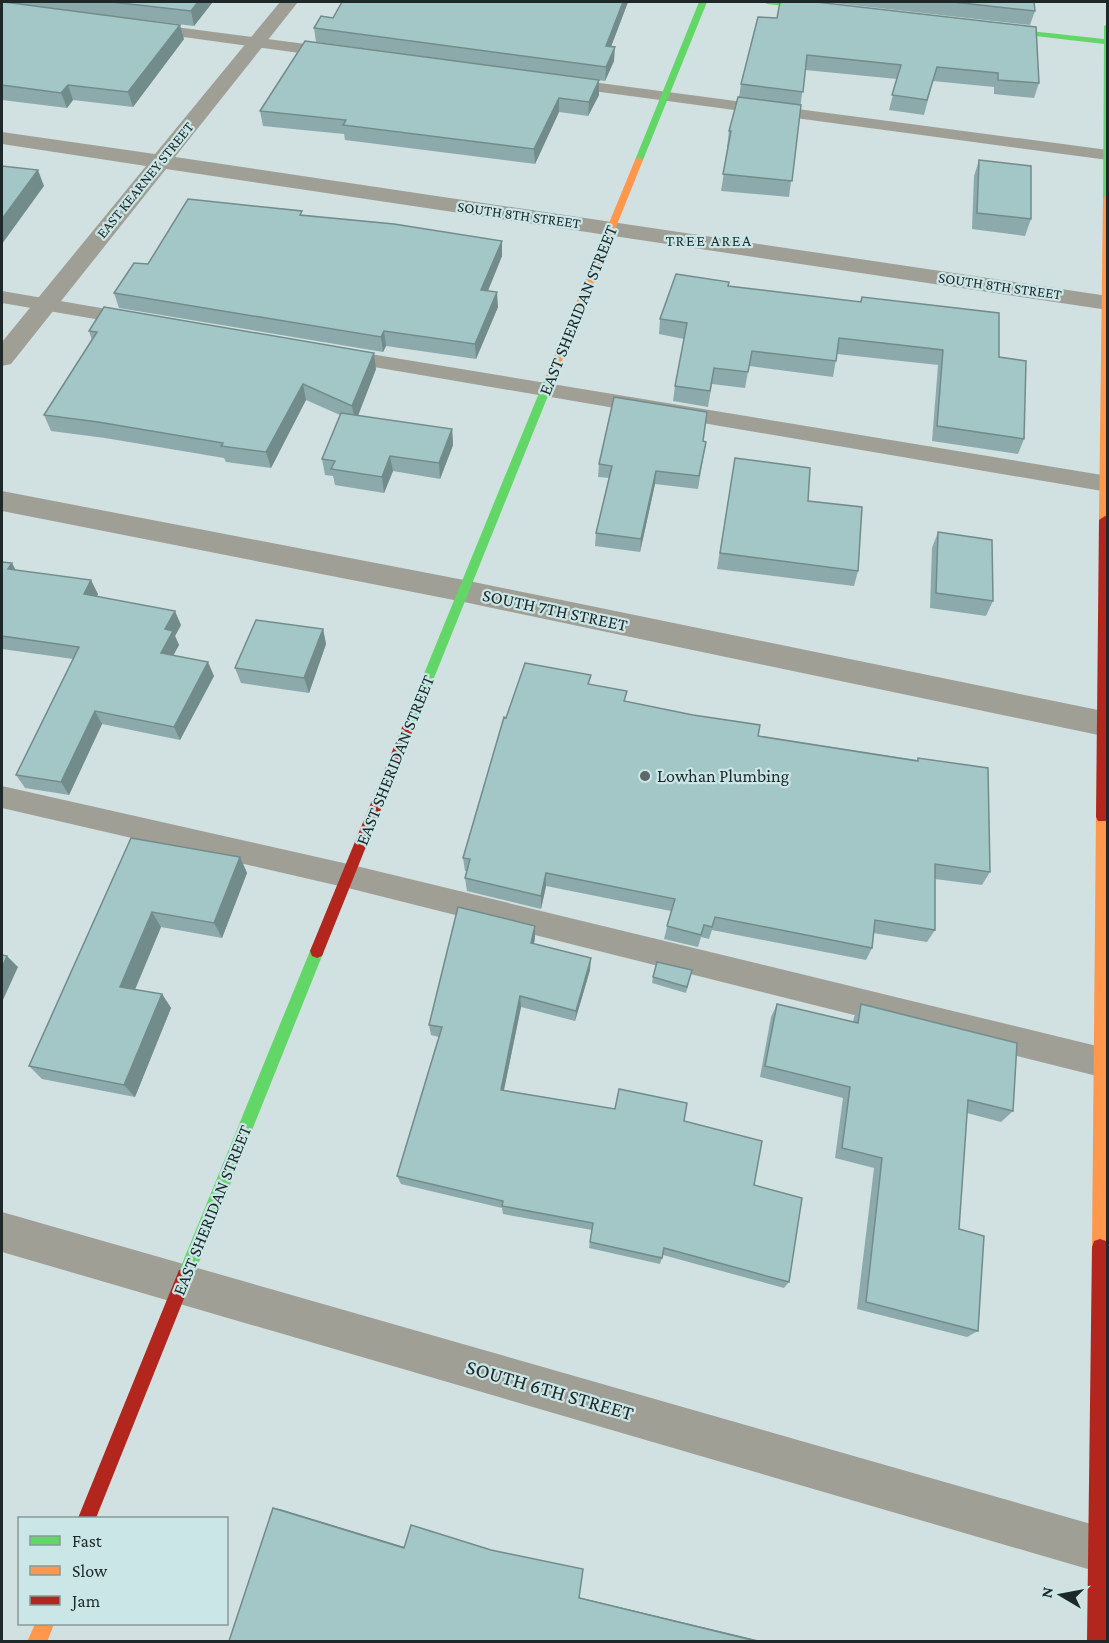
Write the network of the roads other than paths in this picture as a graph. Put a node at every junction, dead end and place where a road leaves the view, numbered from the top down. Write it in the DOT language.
graph roads {
  1 [pos="289,2"];
  2 [pos="703,2"];
  3 [pos="767,2"];
  4 [pos="837,10"];
  5 [pos="129,25"];
  6 [pos="1107,26"];
  7 [pos="978,27"];
  8 [pos="256,42"];
  9 [pos="1107,42"];
  10 [pos="349,55"];
  11 [pos="548,81"];
  12 [pos="665,96"];
  13 [pos="2,138"];
  14 [pos="1107,155"];
  15 [pos="160,161"];
  16 [pos="611,228"];
  17 [pos="2,297"];
  18 [pos="1107,302"];
  19 [pos="44,304"];
  20 [pos="161,324"];
  21 [pos="324,352"];
  22 [pos="2,358"];
  23 [pos="546,390"];
  24 [pos="1106,484"];
  25 [pos="2,501"];
  26 [pos="464,591"];
  27 [pos="1105,724"];
  28 [pos="2,797"];
  29 [pos="348,876"];
  30 [pos="1101,1062"];
  31 [pos="2,1232"];
  32 [pos="182,1284"];
  33 [pos="87,1517"];
  34 [pos="1098,1549"];
  35 [pos="44,1625"];
  36 [pos="37,1641"];
  37 [pos="1097,1641"];
  1 -- 8 [label="street, EAST KEARNEY STREET"];
  2 -- 12 [label="street, EAST SHERIDAN STREET"];
  3 -- 4 [label="street"];
  5 -- 8 [label="lane"];
  6 -- 9 [label="street"];
  7 -- 9 [label="street"];
  8 -- 10 [label="lane"];
  8 -- 15 [label="street, EAST KEARNEY STREET"];
  9 -- 14 [label="street"];
  11 -- 12 [label="lane"];
  12 -- 14 [label="lane"];
  12 -- 16 [label="street, EAST SHERIDAN STREET"];
  13 -- 15 [label="street, SOUTH 8TH STREET"];
  14 -- 18 [label="street"];
  15 -- 16 [label="street, SOUTH 8TH STREET"];
  15 -- 19 [label="street, EAST KEARNEY STREET"];
  16 -- 18 [label="street, SOUTH 8TH STREET"];
  16 -- 23 [label="street, EAST SHERIDAN STREET"];
  17 -- 19 [label="lane"];
  18 -- 24 [label="street"];
  19 -- 20 [label="lane"];
  19 -- 22 [label="street, EAST KEARNEY STREET"];
  21 -- 23 [label="lane"];
  23 -- 24 [label="lane"];
  23 -- 26 [label="street, EAST SHERIDAN STREET"];
  24 -- 27 [label="street"];
  25 -- 26 [label="street, SOUTH 7TH STREET"];
  26 -- 27 [label="street, SOUTH 7TH STREET"];
  26 -- 29 [label="street, EAST SHERIDAN STREET"];
  27 -- 30 [label="street"];
  28 -- 29 [label="lane"];
  29 -- 30 [label="lane"];
  29 -- 32 [label="street, EAST SHERIDAN STREET"];
  30 -- 34 [label="street"];
  31 -- 32 [label="street, SOUTH 6TH STREET"];
  32 -- 33 [label="street, EAST SHERIDAN STREET"];
  32 -- 34 [label="street, SOUTH 6TH STREET"];
  34 -- 37 [label="street"];
  35 -- 36 [label="street"];
}
